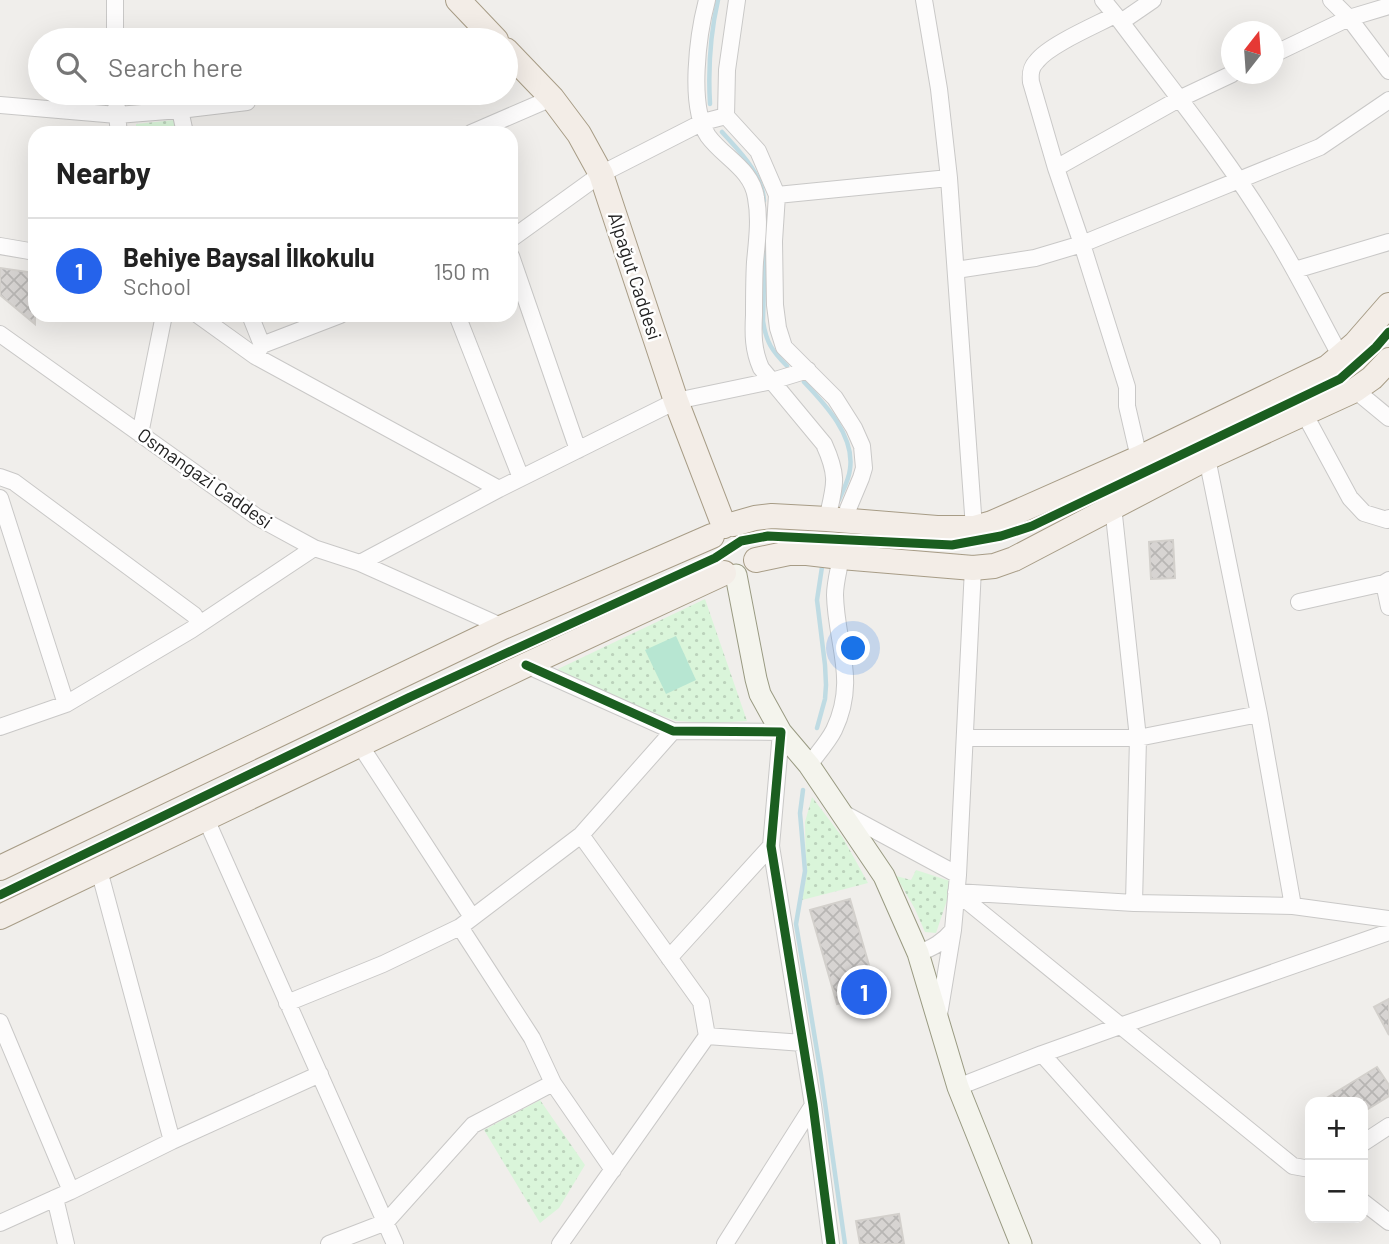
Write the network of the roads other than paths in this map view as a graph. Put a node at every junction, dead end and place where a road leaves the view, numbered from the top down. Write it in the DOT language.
graph roads {
  1 [pos="115,0"];
  2 [pos="458,0"];
  3 [pos="707,0"];
  4 [pos="737,0"];
  5 [pos="924,0"];
  6 [pos="1103,0"];
  7 [pos="1153,0"];
  8 [pos="1331,0"];
  9 [pos="1389,6"];
  10 [pos="1118,18"];
  11 [pos="1349,18"];
  12 [pos="115,28"];
  13 [pos="485,28"];
  14 [pos="1284,49"];
  15 [pos="518,63"];
  16 [pos="1389,71"];
  17 [pos="1221,79"];
  18 [pos="552,98"];
  19 [pos="1179,99"];
  20 [pos="1389,100"];
  21 [pos="0,105"];
  22 [pos="117,105"];
  23 [pos="222,105"];
  24 [pos="180,110"];
  25 [pos="117,115"];
  26 [pos="726,116"];
  27 [pos="703,122"];
  28 [pos="118,126"];
  29 [pos="183,126"];
  30 [pos="487,126"];
  31 [pos="1056,168"];
  32 [pos="601,174"];
  33 [pos="949,178"];
  34 [pos="1239,180"];
  35 [pos="777,195"];
  36 [pos="518,234"];
  37 [pos="1389,242"];
  38 [pos="1082,244"];
  39 [pos="0,246"];
  40 [pos="28,251"];
  41 [pos="956,270"];
  42 [pos="1295,270"];
  43 [pos="518,276"];
  44 [pos="1389,305"];
  45 [pos="163,322"];
  46 [pos="210,322"];
  47 [pos="252,322"];
  48 [pos="324,322"];
  49 [pos="460,322"];
  50 [pos="0,334"];
  51 [pos="258,351"];
  52 [pos="1340,357"];
  53 [pos="1389,360"];
  54 [pos="808,370"];
  55 [pos="772,381"];
  56 [pos="1355,390"];
  57 [pos="676,401"];
  58 [pos="1304,413"];
  59 [pos="1389,418"];
  60 [pos="140,434"];
  61 [pos="578,450"];
  62 [pos="1139,458"];
  63 [pos="1207,458"];
  64 [pos="0,477"];
  65 [pos="521,478"];
  66 [pos="499,489"];
  67 [pos="0,498"];
  68 [pos="1113,506"];
  69 [pos="1389,518"];
  70 [pos="836,519"];
  71 [pos="723,528"];
  72 [pos="974,528"];
  73 [pos="314,548"];
  74 [pos="841,557"];
  75 [pos="756,560"];
  76 [pos="360,563"];
  77 [pos="973,568"];
  78 [pos="730,574"];
  79 [pos="1387,582"];
  80 [pos="1299,602"];
  81 [pos="1389,607"];
  82 [pos="200,624"];
  83 [pos="503,627"];
  84 [pos="526,664"];
  85 [pos="66,704"];
  86 [pos="1259,714"];
  87 [pos="0,727"];
  88 [pos="673,731"];
  89 [pos="781,732"];
  90 [pos="966,738"];
  91 [pos="1138,738"];
  92 [pos="360,745"];
  93 [pos="809,765"];
  94 [pos="842,813"];
  95 [pos="206,819"];
  96 [pos="581,835"];
  97 [pos="771,846"];
  98 [pos="0,868"];
  99 [pos="99,870"];
  100 [pos="957,884"];
  101 [pos="1135,903"];
  102 [pos="1293,906"];
  103 [pos="0,917"];
  104 [pos="1389,919"];
  105 [pos="466,922"];
  106 [pos="953,930"];
  107 [pos="1389,932"];
  108 [pos="918,953"];
  109 [pos="669,958"];
  110 [pos="287,1003"];
  111 [pos="938,1018"];
  112 [pos="0,1022"];
  113 [pos="1120,1026"];
  114 [pos="707,1036"];
  115 [pos="803,1043"];
  116 [pos="1042,1054"];
  117 [pos="320,1074"];
  118 [pos="552,1083"];
  119 [pos="958,1087"];
  120 [pos="813,1105"];
  121 [pos="1389,1126"];
  122 [pos="1368,1140"];
  123 [pos="172,1141"];
  124 [pos="1305,1168"];
  125 [pos="613,1170"];
  126 [pos="71,1191"];
  127 [pos="55,1198"];
  128 [pos="1368,1206"];
  129 [pos="386,1222"];
  130 [pos="1389,1222"];
  131 [pos="0,1223"];
  132 [pos="66,1244"];
  133 [pos="329,1244"];
  134 [pos="395,1244"];
  135 [pos="560,1244"];
  136 [pos="725,1244"];
  137 [pos="831,1244"];
  138 [pos="1021,1244"];
  139 [pos="1212,1244"];
  1 -- 12 [label="street"];
  2 -- 13 [label="main road"];
  3 -- 27 [label="street"];
  4 -- 26 [label="street"];
  5 -- 33 [label="street"];
  6 -- 10 [label="street"];
  7 -- 10 [label="street"];
  8 -- 11 [label="street"];
  9 -- 11 [label="street"];
  10 -- 19 [label="street"];
  10 -- 31 [label="street"];
  11 -- 14 [label="street"];
  11 -- 16 [label="street"];
  15 -- 18 [label="main road, Alpağut Caddesi"];
  17 -- 19 [label="street"];
  18 -- 30 [label="street"];
  18 -- 32 [label="main road, Alpağut Caddesi"];
  19 -- 31 [label="street"];
  19 -- 34 [label="street"];
  20 -- 34 [label="street"];
  21 -- 25 [label="street"];
  22 -- 25 [label="street"];
  23 -- 24 [label="street"];
  24 -- 25 [label="street"];
  24 -- 29 [label="street"];
  25 -- 28 [label="street"];
  26 -- 27 [label="street"];
  26 -- 35 [label="street"];
  27 -- 32 [label="street"];
  27 -- 55 [label="street"];
  31 -- 38 [label="street"];
  32 -- 36 [label="street"];
  32 -- 57 [label="main road, Alpağut Caddesi"];
  33 -- 35 [label="street"];
  33 -- 41 [label="street"];
  34 -- 38 [label="street"];
  34 -- 42 [label="street"];
  35 -- 54 [label="street"];
  37 -- 42 [label="street"];
  38 -- 41 [label="street"];
  38 -- 62 [label="street"];
  39 -- 40 [label="street"];
  41 -- 72 [label="street"];
  42 -- 52 [label="street"];
  43 -- 61 [label="street"];
  44 -- 52 [label="main road"];
  45 -- 60 [label="street"];
  46 -- 51 [label="street"];
  47 -- 51 [label="street"];
  48 -- 51 [label="street"];
  49 -- 65 [label="street"];
  50 -- 60 [label="street, Osmangazi Caddesi"];
  51 -- 66 [label="street"];
  52 -- 62 [label="main road"];
  53 -- 56 [label="main road"];
  54 -- 55 [label="street"];
  54 -- 70 [label="street"];
  55 -- 57 [label="street"];
  55 -- 70 [label="street"];
  56 -- 58 [label="main road"];
  56 -- 59 [label="street"];
  57 -- 61 [label="street"];
  57 -- 71 [label="main road, Alpağut Caddesi"];
  58 -- 63 [label="main road"];
  58 -- 69 [label="street"];
  60 -- 73 [label="street, Osmangazi Caddesi"];
  61 -- 65 [label="street"];
  62 -- 72 [label="main road"];
  63 -- 68 [label="main road"];
  63 -- 86 [label="street"];
  64 -- 82 [label="street"];
  65 -- 66 [label="street"];
  66 -- 76 [label="street"];
  67 -- 85 [label="street"];
  68 -- 77 [label="main road"];
  68 -- 91 [label="street"];
  70 -- 71 [label="main road"];
  70 -- 72 [label="main road"];
  71 -- 75 [label="main road"];
  71 -- 78 [label="main road"];
  71 -- 83 [label="main road"];
  73 -- 76 [label="street, Osmangazi Caddesi"];
  73 -- 82 [label="street"];
  74 -- 75 [label="main road"];
  74 -- 77 [label="main road"];
  74 -- 93 [label="street"];
  75 -- 78 [label="main road"];
  76 -- 83 [label="street, Osmangazi Caddesi"];
  77 -- 90 [label="street"];
  78 -- 84 [label="main road"];
  78 -- 89 [label="main road"];
  79 -- 80 [label="street"];
  79 -- 81 [label="street"];
  82 -- 85 [label="street"];
  83 -- 98 [label="main road"];
  84 -- 88 [label="street"];
  84 -- 92 [label="main road"];
  85 -- 87 [label="street"];
  86 -- 91 [label="street"];
  86 -- 102 [label="street"];
  88 -- 89 [label="street"];
  88 -- 96 [label="street"];
  89 -- 93 [label="main road"];
  89 -- 97 [label="street"];
  90 -- 91 [label="street"];
  90 -- 100 [label="street"];
  91 -- 101 [label="street"];
  92 -- 95 [label="main road"];
  92 -- 105 [label="street"];
  93 -- 94 [label="main road"];
  94 -- 100 [label="street"];
  94 -- 108 [label="main road"];
  95 -- 99 [label="main road"];
  95 -- 110 [label="street"];
  96 -- 105 [label="street"];
  96 -- 109 [label="street"];
  97 -- 109 [label="street"];
  97 -- 115 [label="street"];
  99 -- 103 [label="main road"];
  99 -- 123 [label="street"];
  100 -- 101 [label="street"];
  100 -- 106 [label="street"];
  100 -- 113 [label="street"];
  101 -- 102 [label="street"];
  102 -- 104 [label="street"];
  105 -- 110 [label="street"];
  105 -- 118 [label="street"];
  106 -- 108 [label="street"];
  106 -- 111 [label="street"];
  107 -- 113 [label="street"];
  108 -- 111 [label="main road"];
  109 -- 114 [label="street"];
  110 -- 117 [label="street"];
  111 -- 119 [label="main road"];
  112 -- 126 [label="street"];
  113 -- 116 [label="street"];
  113 -- 124 [label="street"];
  114 -- 115 [label="street"];
  114 -- 125 [label="street"];
  115 -- 120 [label="street"];
  116 -- 119 [label="street"];
  116 -- 139 [label="street"];
  117 -- 123 [label="street"];
  117 -- 129 [label="street"];
  118 -- 125 [label="street"];
  118 -- 129 [label="street"];
  119 -- 138 [label="main road"];
  120 -- 136 [label="street"];
  120 -- 137 [label="street"];
  121 -- 122 [label="street"];
  123 -- 126 [label="street"];
  125 -- 135 [label="street"];
  126 -- 127 [label="street"];
  127 -- 131 [label="street"];
  127 -- 132 [label="street"];
  128 -- 130 [label="street"];
  129 -- 133 [label="street"];
  129 -- 134 [label="street"];
}
